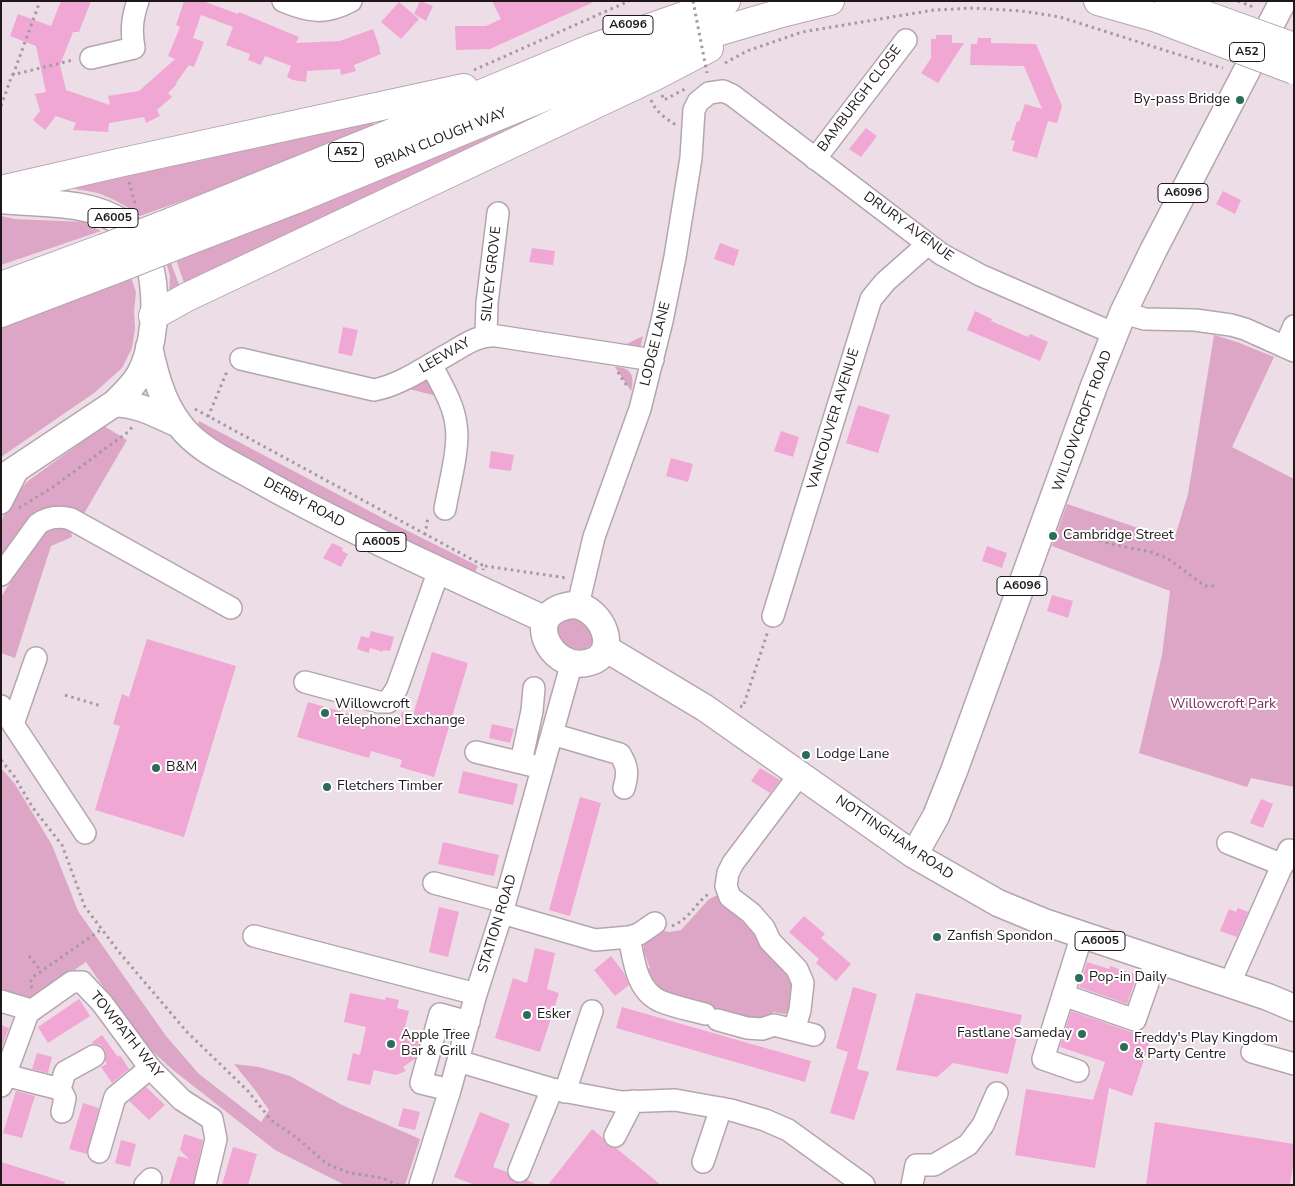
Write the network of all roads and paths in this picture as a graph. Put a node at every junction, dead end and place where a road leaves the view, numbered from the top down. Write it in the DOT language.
graph roads {
  1 [pos="40,1"];
  2 [pos="138,1"];
  3 [pos="282,1"];
  4 [pos="351,1"];
  5 [pos="667,1"];
  6 [pos="693,1"];
  7 [pos="726,1"];
  8 [pos="830,1"];
  9 [pos="1098,1"];
  10 [pos="1168,1"];
  11 [pos="1283,1"];
  12 [pos="750,22"];
  13 [pos="1202,24"];
  14 [pos="906,40"];
  15 [pos="1294,47"];
  16 [pos="590,49"];
  17 [pos="91,58"];
  18 [pos="718,67"];
  19 [pos="1294,70"];
  20 [pos="707,73"];
  21 [pos="1244,74"];
  22 [pos="12,75"];
  23 [pos="520,77"];
  24 [pos="720,90"];
  25 [pos="1,106"];
  26 [pos="815,158"];
  27 [pos="1,190"];
  28 [pos="1,200"];
  29 [pos="498,213"];
  30 [pos="176,232"];
  31 [pos="928,244"];
  32 [pos="109,259"];
  33 [pos="1,286"];
  34 [pos="1,313"];
  35 [pos="153,316"];
  36 [pos="1119,323"];
  37 [pos="1294,326"];
  38 [pos="486,335"];
  39 [pos="149,347"];
  40 [pos="1289,349"];
  41 [pos="607,352"];
  42 [pos="241,359"];
  43 [pos="653,360"];
  44 [pos="431,364"];
  45 [pos="115,403"];
  46 [pos="640,409"];
  47 [pos="186,416"];
  48 [pos="208,416"];
  49 [pos="134,423"];
  50 [pos="10,474"];
  51 [pos="6,508"];
  52 [pos="445,509"];
  53 [pos="1044,525"];
  54 [pos="440,570"];
  55 [pos="1,575"];
  56 [pos="480,577"];
  57 [pos="1218,586"];
  58 [pos="580,593"];
  59 [pos="232,608"];
  60 [pos="773,616"];
  61 [pos="546,620"];
  62 [pos="605,648"];
  63 [pos="36,658"];
  64 [pos="572,662"];
  65 [pos="305,682"];
  66 [pos="534,688"];
  67 [pos="65,695"];
  68 [pos="736,703"];
  69 [pos="1,706"];
  70 [pos="100,706"];
  71 [pos="13,724"];
  72 [pos="552,734"];
  73 [pos="476,752"];
  74 [pos="1,760"];
  75 [pos="521,762"];
  76 [pos="542,768"];
  77 [pos="800,774"];
  78 [pos="624,788"];
  79 [pos="85,833"];
  80 [pos="1228,843"];
  81 [pos="914,855"];
  82 [pos="434,883"];
  83 [pos="726,886"];
  84 [pos="503,908"];
  85 [pos="655,923"];
  86 [pos="102,929"];
  87 [pos="1082,935"];
  88 [pos="254,936"];
  89 [pos="629,937"];
  90 [pos="29,956"];
  91 [pos="1156,960"];
  92 [pos="41,971"];
  93 [pos="1229,984"];
  94 [pos="476,994"];
  95 [pos="1063,995"];
  96 [pos="1,1001"];
  97 [pos="36,1007"];
  98 [pos="1294,1008"];
  99 [pos="592,1010"];
  100 [pos="470,1022"];
  101 [pos="1252,1052"];
  102 [pos="94,1056"];
  103 [pos="458,1061"];
  104 [pos="1294,1064"];
  105 [pos="150,1068"];
  106 [pos="1078,1071"];
  107 [pos="3,1081"];
  108 [pos="60,1089"];
  109 [pos="450,1090"];
  110 [pos="558,1091"];
  111 [pos="997,1093"];
  112 [pos="632,1102"];
  113 [pos="721,1108"];
  114 [pos="62,1112"];
  115 [pos="615,1136"];
  116 [pos="99,1152"];
  117 [pos="703,1162"];
  118 [pos="519,1171"];
  119 [pos="422,1178"];
  120 [pos="205,1185"];
  121 [pos="398,1185"];
  122 [pos="864,1185"];
  123 [pos="912,1185"];
  1 -- 22 [label="path"];
  2 -- 17 [label="street"];
  3 -- 4 [label="street"];
  5 -- 16 [label="highway, A6096"];
  6 -- 20 [label="path, bridge"];
  7 -- 16 [label="highway, BRIAN CLOUGH WAY / A52"];
  8 -- 12 [label="highway, BRIAN CLOUGH WAY / A52"];
  9 -- 13 [label="highway, A52"];
  10 -- 13 [label="highway, A52"];
  11 -- 21 [label="main road, WILLOWCROFT ROAD / A6096"];
  12 -- 30 [label="highway, BRIAN CLOUGH WAY / A52"];
  12 -- 35 [label="highway"];
  13 -- 15 [label="highway, A52, bridge"];
  13 -- 19 [label="highway, A52, bridge"];
  14 -- 26 [label="street, BAMBURGH CLOSE"];
  16 -- 23 [label="highway, BRIAN CLOUGH WAY / A52"];
  17 -- 22 [label="path"];
  18 -- 21 [label="path"];
  21 -- 36 [label="main road, WILLOWCROFT ROAD / A6096"];
  22 -- 25 [label="path"];
  23 -- 27 [label="highway"];
  23 -- 30 [label="highway, BRIAN CLOUGH WAY / A52"];
  24 -- 26 [label="street, DRURY AVENUE"];
  24 -- 43 [label="street, LODGE LANE"];
  26 -- 31 [label="street, DRURY AVENUE"];
  28 -- 35 [label="main road, A6005"];
  29 -- 38 [label="street, SILVEY GROVE"];
  30 -- 32 [label="highway, BRIAN CLOUGH WAY / A52, bridge"];
  31 -- 36 [label="street, DRURY AVENUE"];
  31 -- 60 [label="street, VANCOUVER AVENUE"];
  32 -- 33 [label="highway, BRIAN CLOUGH WAY / A52"];
  32 -- 34 [label="highway, BRIAN CLOUGH WAY / A52"];
  35 -- 39 [label="main road, A6005"];
  36 -- 40 [label="street"];
  36 -- 53 [label="main road, WILLOWCROFT ROAD / A6096"];
  37 -- 40 [label="street"];
  38 -- 41 [label="street, LEEWAY"];
  38 -- 44 [label="street, LEEWAY"];
  39 -- 45 [label="main road"];
  39 -- 47 [label="main road, DERBY ROAD / A6005"];
  41 -- 43 [label="street, LEEWAY"];
  41 -- 46 [label="path"];
  42 -- 44 [label="street, LEEWAY"];
  42 -- 48 [label="path"];
  43 -- 46 [label="street, LODGE LANE"];
  44 -- 52 [label="street"];
  45 -- 47 [label="main road, DERBY ROAD / A6005"];
  45 -- 50 [label="main road"];
  46 -- 58 [label="street, LODGE LANE"];
  47 -- 48 [label="path"];
  47 -- 54 [label="main road, DERBY ROAD / A6005"];
  48 -- 56 [label="path"];
  49 -- 51 [label="path"];
  50 -- 51 [label="street"];
  53 -- 57 [label="path"];
  53 -- 81 [label="main road, WILLOWCROFT ROAD / A6096"];
  54 -- 56 [label="main road, DERBY ROAD / A6005"];
  54 -- 65 [label="street"];
  55 -- 59 [label="street"];
  56 -- 58 [label="path"];
  56 -- 61 [label="main road, DERBY ROAD / A6005"];
  58 -- 61 [label="main road"];
  58 -- 62 [label="main road"];
  60 -- 68 [label="path"];
  61 -- 64 [label="main road"];
  62 -- 64 [label="main road"];
  62 -- 77 [label="main road, NOTTINGHAM ROAD / A6005"];
  63 -- 71 [label="street"];
  64 -- 72 [label="street, STATION ROAD"];
  66 -- 75 [label="street"];
  67 -- 70 [label="path"];
  69 -- 71 [label="street"];
  71 -- 79 [label="street"];
  72 -- 76 [label="street, STATION ROAD"];
  72 -- 78 [label="street"];
  73 -- 75 [label="street"];
  74 -- 86 [label="path"];
  75 -- 76 [label="street"];
  76 -- 84 [label="street, STATION ROAD"];
  77 -- 81 [label="main road, NOTTINGHAM ROAD / A6005"];
  77 -- 83 [label="street"];
  80 -- 93 [label="street"];
  81 -- 87 [label="main road, NOTTINGHAM ROAD / A6005"];
  82 -- 84 [label="street"];
  83 -- 85 [label="path"];
  83 -- 89 [label="street"];
  84 -- 89 [label="street"];
  84 -- 94 [label="street, STATION ROAD"];
  85 -- 89 [label="street"];
  86 -- 92 [label="path"];
  86 -- 121 [label="path"];
  87 -- 91 [label="main road, NOTTINGHAM ROAD / A6005"];
  87 -- 95 [label="street"];
  88 -- 94 [label="street"];
  90 -- 92 [label="path"];
  91 -- 93 [label="main road, NOTTINGHAM ROAD / A6005"];
  91 -- 95 [label="street"];
  92 -- 97 [label="path"];
  93 -- 98 [label="main road, NOTTINGHAM ROAD / A6005"];
  94 -- 100 [label="street, STATION ROAD"];
  95 -- 106 [label="street"];
  96 -- 97 [label="street"];
  97 -- 105 [label="street, TOWPATH WAY"];
  97 -- 107 [label="street"];
  99 -- 110 [label="street"];
  100 -- 103 [label="street, STATION ROAD"];
  100 -- 109 [label="street"];
  101 -- 104 [label="street"];
  102 -- 108 [label="street"];
  103 -- 109 [label="street, STATION ROAD"];
  103 -- 110 [label="street"];
  105 -- 116 [label="street"];
  105 -- 120 [label="street, TOWPATH WAY"];
  107 -- 108 [label="street"];
  108 -- 114 [label="street"];
  109 -- 119 [label="street, STATION ROAD"];
  110 -- 112 [label="street"];
  110 -- 118 [label="street"];
  111 -- 123 [label="street"];
  112 -- 113 [label="street"];
  112 -- 115 [label="street"];
  113 -- 117 [label="street"];
  113 -- 122 [label="street"];
}
